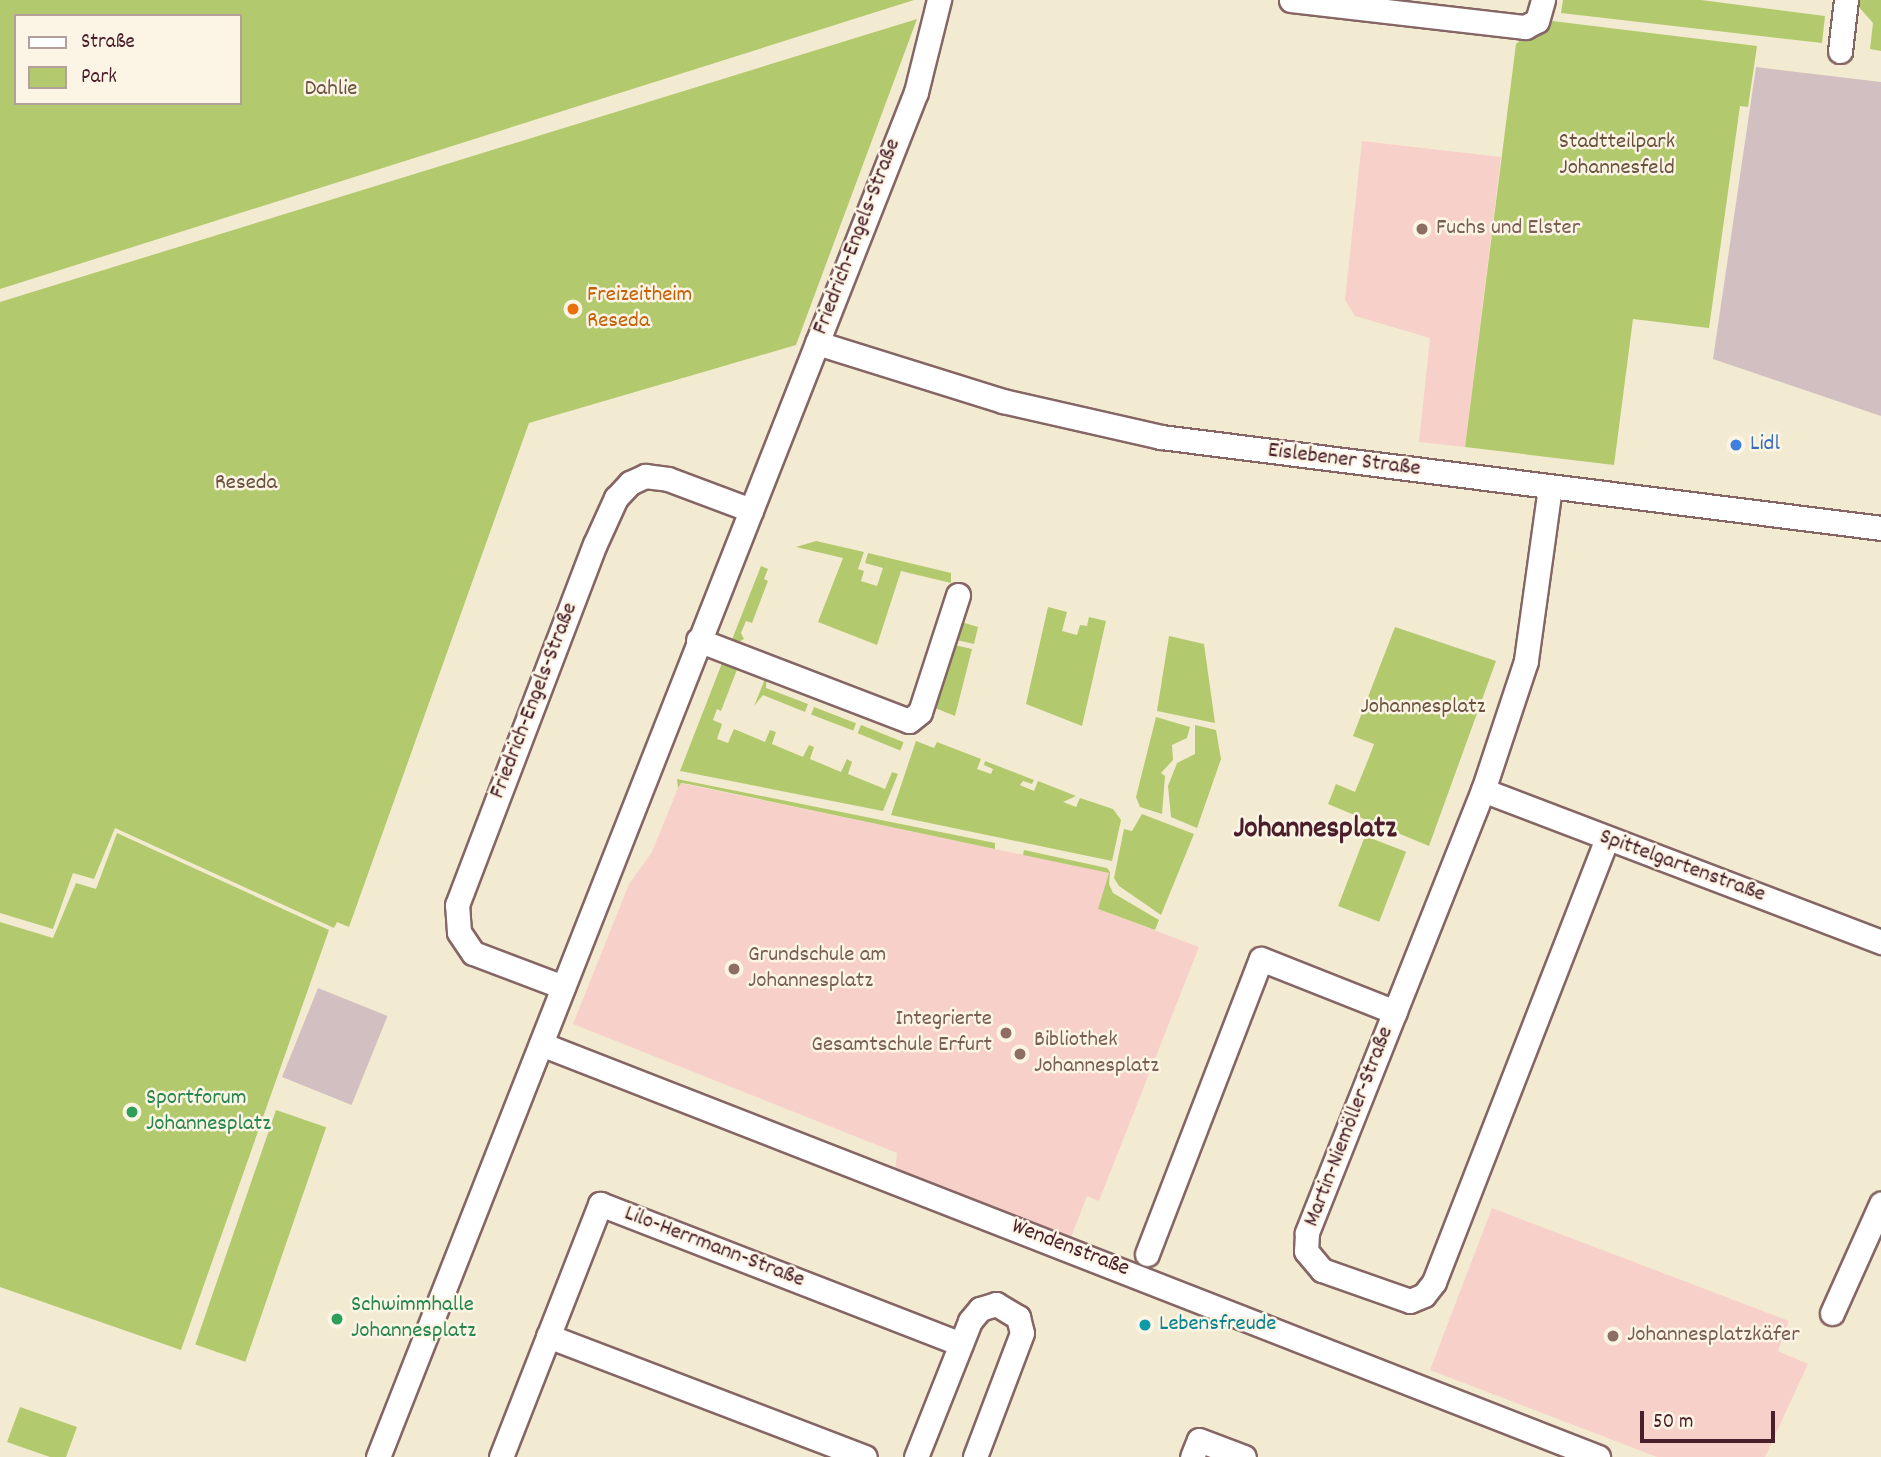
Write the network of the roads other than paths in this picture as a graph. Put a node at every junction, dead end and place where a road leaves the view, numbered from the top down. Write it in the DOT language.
graph roads {
  1 [pos="939,0"];
  2 [pos="1291,0"];
  3 [pos="1543,0"];
  4 [pos="1846,0"];
  5 [pos="1840,51"];
  6 [pos="817,343"];
  7 [pos="1550,487"];
  8 [pos="751,510"];
  9 [pos="1881,528"];
  10 [pos="958,595"];
  11 [pos="698,640"];
  12 [pos="1483,790"];
  13 [pos="1606,840"];
  14 [pos="1881,942"];
  15 [pos="563,987"];
  16 [pos="1395,1012"];
  17 [pos="541,1044"];
  18 [pos="1881,1204"];
  19 [pos="1147,1254"];
  20 [pos="1832,1313"];
  21 [pos="548,1336"];
  22 [pos="961,1344"];
  23 [pos="1196,1448"];
  24 [pos="378,1457"];
  25 [pos="501,1457"];
  26 [pos="865,1457"];
  27 [pos="916,1457"];
  28 [pos="975,1457"];
  29 [pos="1244,1457"];
  30 [pos="1598,1457"];
  1 -- 6 [label="street, Friedrich-Engels-Straße"];
  2 -- 3 [label="street"];
  4 -- 5 [label="street"];
  6 -- 7 [label="street, Eislebener Straße"];
  6 -- 8 [label="street, Friedrich-Engels-Straße"];
  7 -- 9 [label="street, Eislebener Straße"];
  7 -- 12 [label="street, Martin-Niemöller-Straße"];
  8 -- 11 [label="street, Friedrich-Engels-Straße"];
  8 -- 15 [label="street, Friedrich-Engels-Straße"];
  10 -- 11 [label="street"];
  11 -- 15 [label="street, Friedrich-Engels-Straße"];
  12 -- 13 [label="street, Spittelgartenstraße"];
  12 -- 16 [label="street, Martin-Niemöller-Straße"];
  13 -- 14 [label="street, Spittelgartenstraße"];
  13 -- 16 [label="street, Martin-Niemöller-Straße"];
  15 -- 17 [label="street, Friedrich-Engels-Straße"];
  16 -- 19 [label="street, Wendenstraße"];
  17 -- 24 [label="street, Friedrich-Engels-Straße"];
  17 -- 30 [label="street, Wendenstraße"];
  18 -- 20 [label="street"];
  21 -- 22 [label="street, Lilo-Herrmann-Straße"];
  21 -- 25 [label="street, Lilo-Herrmann-Straße"];
  21 -- 26 [label="street"];
  22 -- 27 [label="street"];
  22 -- 28 [label="street"];
  23 -- 29 [label="street"];
}
